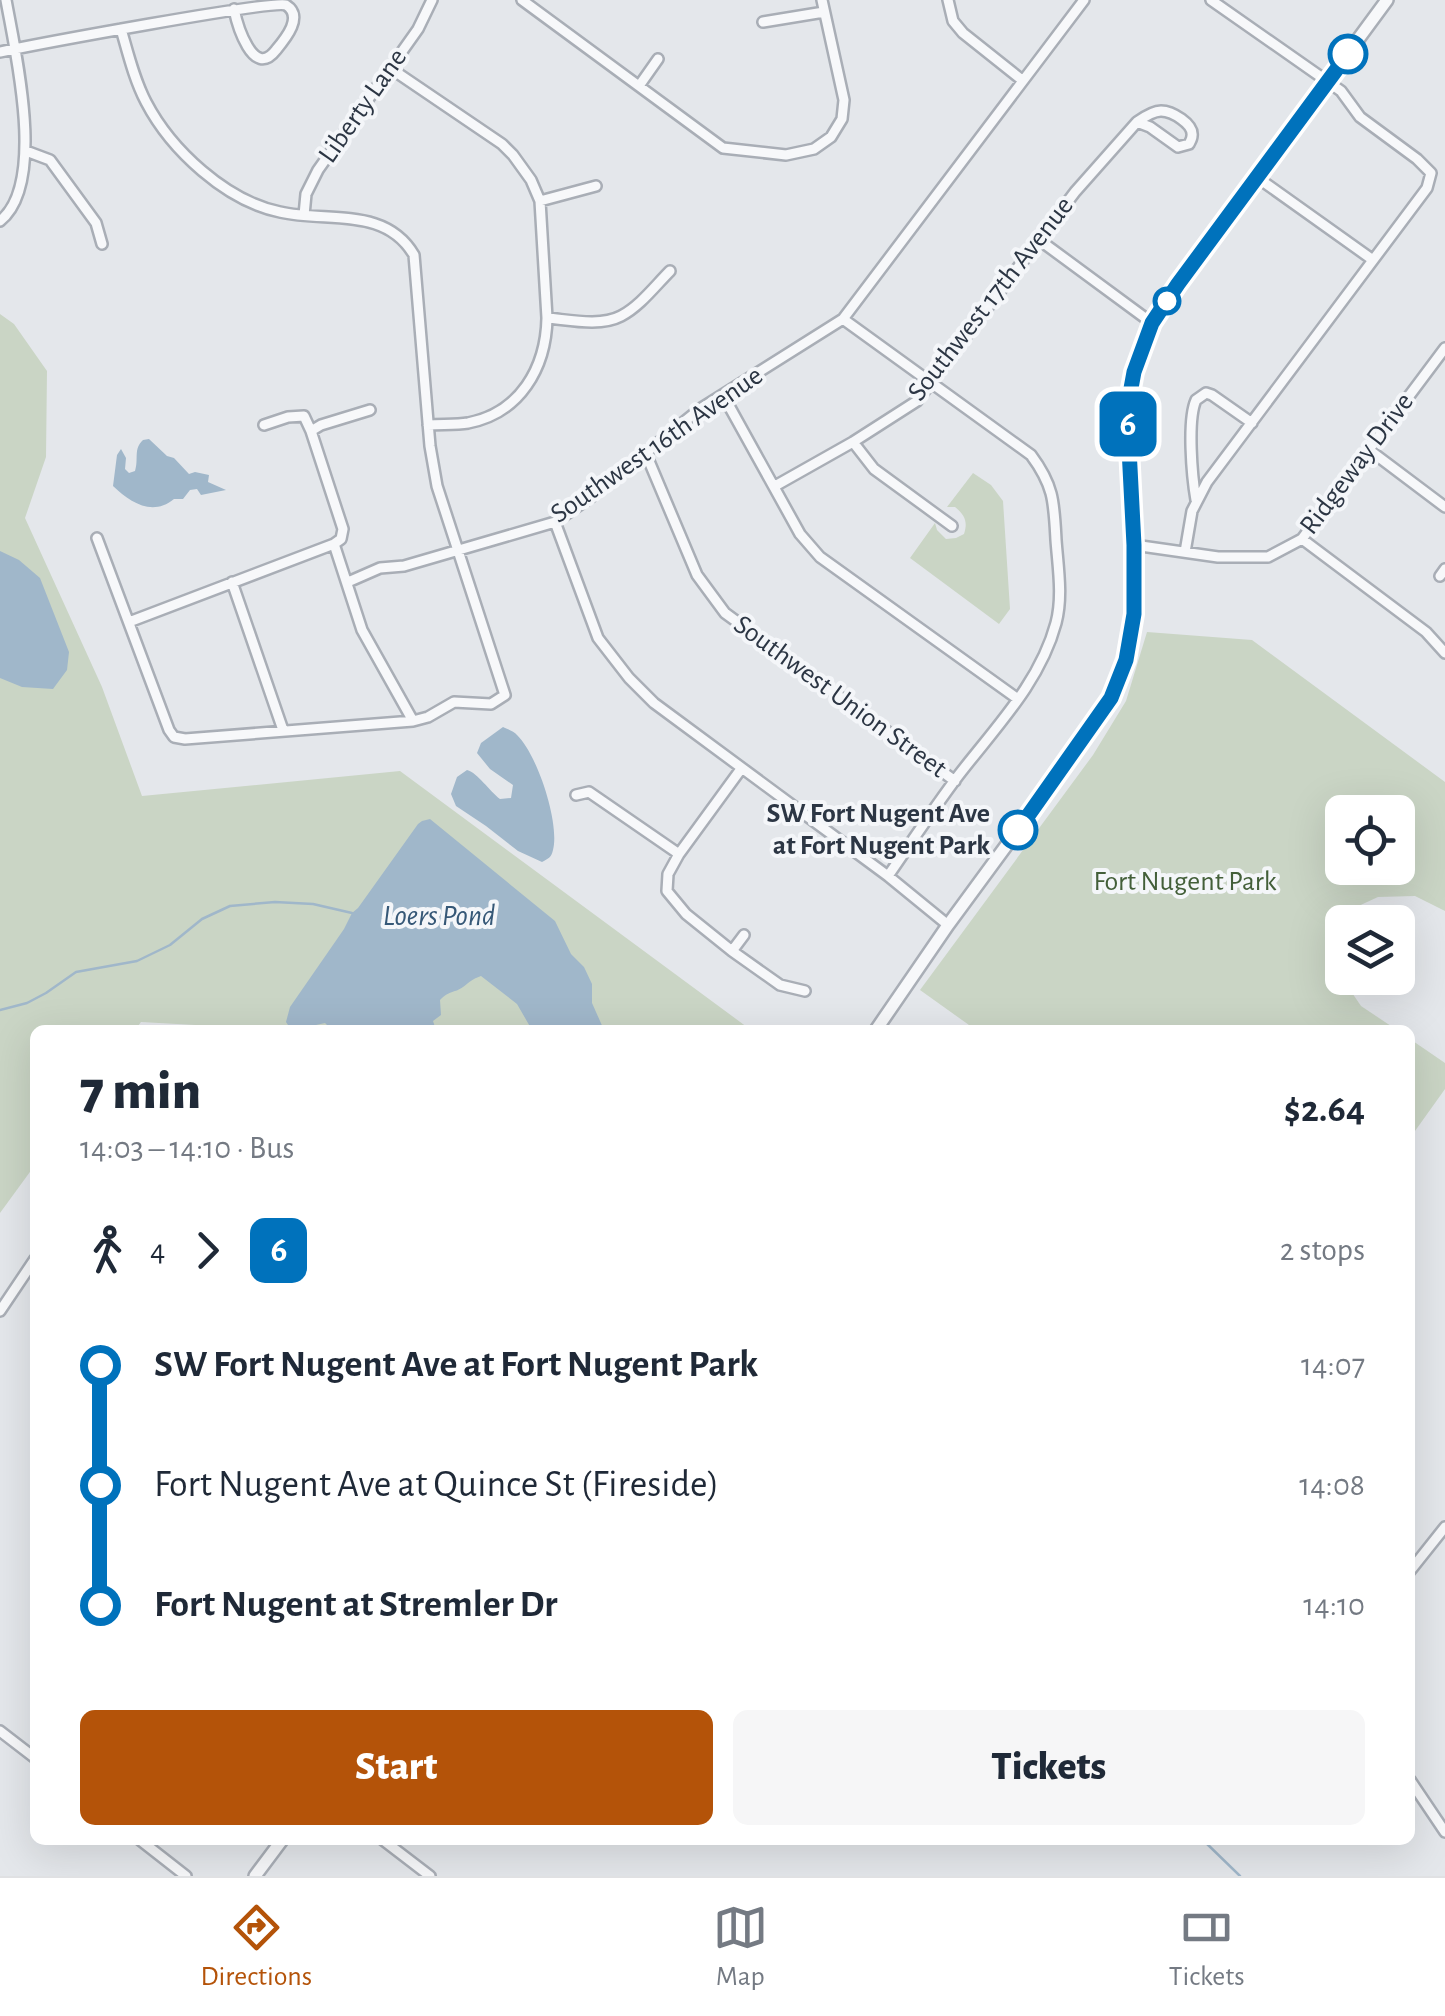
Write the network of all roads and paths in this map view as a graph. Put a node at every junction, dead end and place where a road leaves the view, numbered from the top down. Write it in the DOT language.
graph roads {
  1 [pos="6,0"];
  2 [pos="432,0"];
  3 [pos="522,0"];
  4 [pos="822,0"];
  5 [pos="948,0"];
  6 [pos="1084,0"];
  7 [pos="1211,0"];
  8 [pos="1387,0"];
  9 [pos="234,9"];
  10 [pos="824,12"];
  11 [pos="763,22"];
  12 [pos="121,29"];
  13 [pos="15,49"];
  14 [pos="0,52"];
  15 [pos="658,59"];
  16 [pos="390,68"];
  17 [pos="1022,80"];
  18 [pos="1328,81"];
  19 [pos="639,86"];
  20 [pos="1137,122"];
  21 [pos="26,151"];
  22 [pos="1258,178"];
  23 [pos="596,186"];
  24 [pos="540,202"];
  25 [pos="304,215"];
  26 [pos="0,220"];
  27 [pos="1038,239"];
  28 [pos="102,244"];
  29 [pos="1372,260"];
  30 [pos="670,271"];
  31 [pos="547,318"];
  32 [pos="843,319"];
  33 [pos="1152,323"];
  34 [pos="1445,348"];
  35 [pos="930,383"];
  36 [pos="723,394"];
  37 [pos="370,410"];
  38 [pos="1252,423"];
  39 [pos="264,425"];
  40 [pos="428,425"];
  41 [pos="311,431"];
  42 [pos="853,442"];
  43 [pos="1368,450"];
  44 [pos="646,454"];
  45 [pos="775,486"];
  46 [pos="1196,500"];
  47 [pos="1445,507"];
  48 [pos="555,522"];
  49 [pos="952,526"];
  50 [pos="97,538"];
  51 [pos="1302,539"];
  52 [pos="334,544"];
  53 [pos="1134,545"];
  54 [pos="457,549"];
  55 [pos="1185,552"];
  56 [pos="232,582"];
  57 [pos="348,582"];
  58 [pos="129,622"];
  59 [pos="1445,654"];
  60 [pos="1018,699"];
  61 [pos="413,721"];
  62 [pos="283,730"];
  63 [pos="741,770"];
  64 [pos="955,781"];
  65 [pos="576,794"];
  66 [pos="679,854"];
  67 [pos="888,876"];
  68 [pos="948,924"];
  69 [pos="744,935"];
  70 [pos="732,951"];
  71 [pos="806,991"];
  72 [pos="879,1025"];
  73 [pos="30,1266"];
  74 [pos="0,1311"];
  75 [pos="1443,1533"];
  76 [pos="1415,1565"];
  77 [pos="0,1731"];
  78 [pos="30,1754"];
  79 [pos="1415,1787"];
  80 [pos="1445,1832"];
  81 [pos="146,1845"];
  82 [pos="278,1845"];
  83 [pos="390,1845"];
  84 [pos="186,1876"];
  85 [pos="255,1876"];
  86 [pos="430,1876"];
  1 -- 13 [label="street"];
  2 -- 16 [label="street, Liberty Lane"];
  3 -- 19 [label="street"];
  4 -- 10 [label="street"];
  5 -- 17 [label="street"];
  6 -- 17 [label="street, Southwest 16th Avenue"];
  7 -- 18 [label="street"];
  8 -- 18 [label="street"];
  9 -- 9 [label="street"];
  9 -- 12 [label="street"];
  10 -- 11 [label="street"];
  10 -- 19 [label="street"];
  12 -- 13 [label="street"];
  12 -- 25 [label="street"];
  13 -- 14 [label="street"];
  13 -- 21 [label="street"];
  15 -- 19 [label="street"];
  16 -- 24 [label="street"];
  16 -- 25 [label="street, Liberty Lane"];
  17 -- 32 [label="street, Southwest 16th Avenue"];
  18 -- 22 [label="street"];
  18 -- 29 [label="street"];
  20 -- 20 [label="street"];
  20 -- 27 [label="street, Southwest 17th Avenue"];
  21 -- 26 [label="street"];
  21 -- 28 [label="street"];
  22 -- 29 [label="street"];
  22 -- 33 [label="street"];
  23 -- 24 [label="street"];
  24 -- 31 [label="street"];
  25 -- 40 [label="street"];
  27 -- 33 [label="street"];
  27 -- 35 [label="street, Southwest 17th Avenue"];
  29 -- 38 [label="street"];
  30 -- 31 [label="street"];
  31 -- 40 [label="street"];
  32 -- 35 [label="street"];
  32 -- 36 [label="street, Southwest 16th Avenue"];
  33 -- 53 [label="street"];
  34 -- 43 [label="street, Ridgeway Drive"];
  35 -- 42 [label="street, Southwest 17th Avenue"];
  35 -- 60 [label="street"];
  36 -- 44 [label="street, Southwest 16th Avenue"];
  36 -- 45 [label="street"];
  37 -- 41 [label="street"];
  38 -- 46 [label="street"];
  38 -- 46 [label="street"];
  39 -- 41 [label="street"];
  40 -- 54 [label="street"];
  41 -- 52 [label="street"];
  42 -- 45 [label="street, Southwest 17th Avenue"];
  42 -- 49 [label="street"];
  43 -- 47 [label="street"];
  43 -- 51 [label="street, Ridgeway Drive"];
  44 -- 48 [label="street, Southwest 16th Avenue"];
  44 -- 64 [label="street, Southwest Union Street"];
  45 -- 60 [label="street"];
  46 -- 55 [label="street"];
  48 -- 54 [label="street, Southwest 16th Avenue"];
  48 -- 63 [label="street"];
  50 -- 58 [label="street"];
  51 -- 55 [label="street, Ridgeway Drive"];
  51 -- 59 [label="street"];
  52 -- 56 [label="street"];
  52 -- 57 [label="street"];
  53 -- 55 [label="street, Ridgeway Drive"];
  53 -- 68 [label="street"];
  54 -- 57 [label="street, Southwest 16th Avenue"];
  54 -- 61 [label="street"];
  56 -- 58 [label="street"];
  56 -- 62 [label="street"];
  57 -- 61 [label="street"];
  58 -- 62 [label="street"];
  60 -- 64 [label="street"];
  61 -- 62 [label="street"];
  63 -- 66 [label="street"];
  63 -- 67 [label="street"];
  64 -- 67 [label="street"];
  65 -- 66 [label="street"];
  66 -- 70 [label="street"];
  67 -- 68 [label="street"];
  68 -- 72 [label="street"];
  69 -- 70 [label="street"];
  70 -- 71 [label="street"];
  73 -- 74 [label="street"];
  75 -- 76 [label="street"];
  77 -- 78 [label="street"];
  79 -- 80 [label="street"];
  81 -- 84 [label="street"];
  82 -- 85 [label="street"];
  83 -- 86 [label="street"];
}
